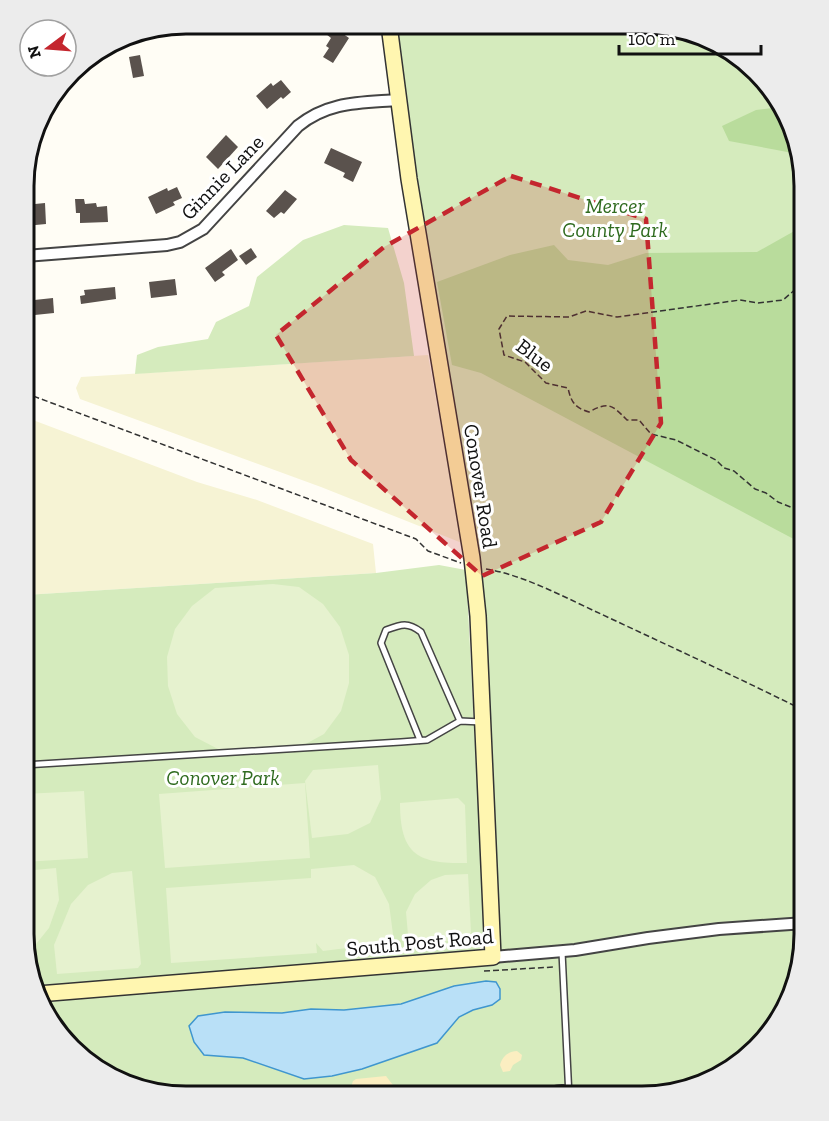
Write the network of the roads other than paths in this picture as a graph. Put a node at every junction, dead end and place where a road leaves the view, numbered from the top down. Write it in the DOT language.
graph roads {
  1 [pos="390,35"];
  2 [pos="398,100"];
  3 [pos="34,255"];
  4 [pos="460,721"];
  5 [pos="483,722"];
  6 [pos="420,740"];
  7 [pos="34,764"];
  8 [pos="794,923"];
  9 [pos="562,952"];
  10 [pos="494,957"];
  11 [pos="47,993"];
  12 [pos="568,1086"];
  1 -- 2 [label="street, Conover Road"];
  2 -- 3 [label="street, Ginnie Lane"];
  2 -- 5 [label="street, Conover Road"];
  4 -- 5 [label="lane"];
  4 -- 6 [label="lane"];
  4 -- 6 [label="lane"];
  5 -- 10 [label="street, Conover Road"];
  6 -- 7 [label="lane"];
  8 -- 9 [label="street, South Post Road"];
  9 -- 10 [label="street, South Post Road"];
  9 -- 12 [label="lane"];
  10 -- 11 [label="street, South Post Road"];
}
